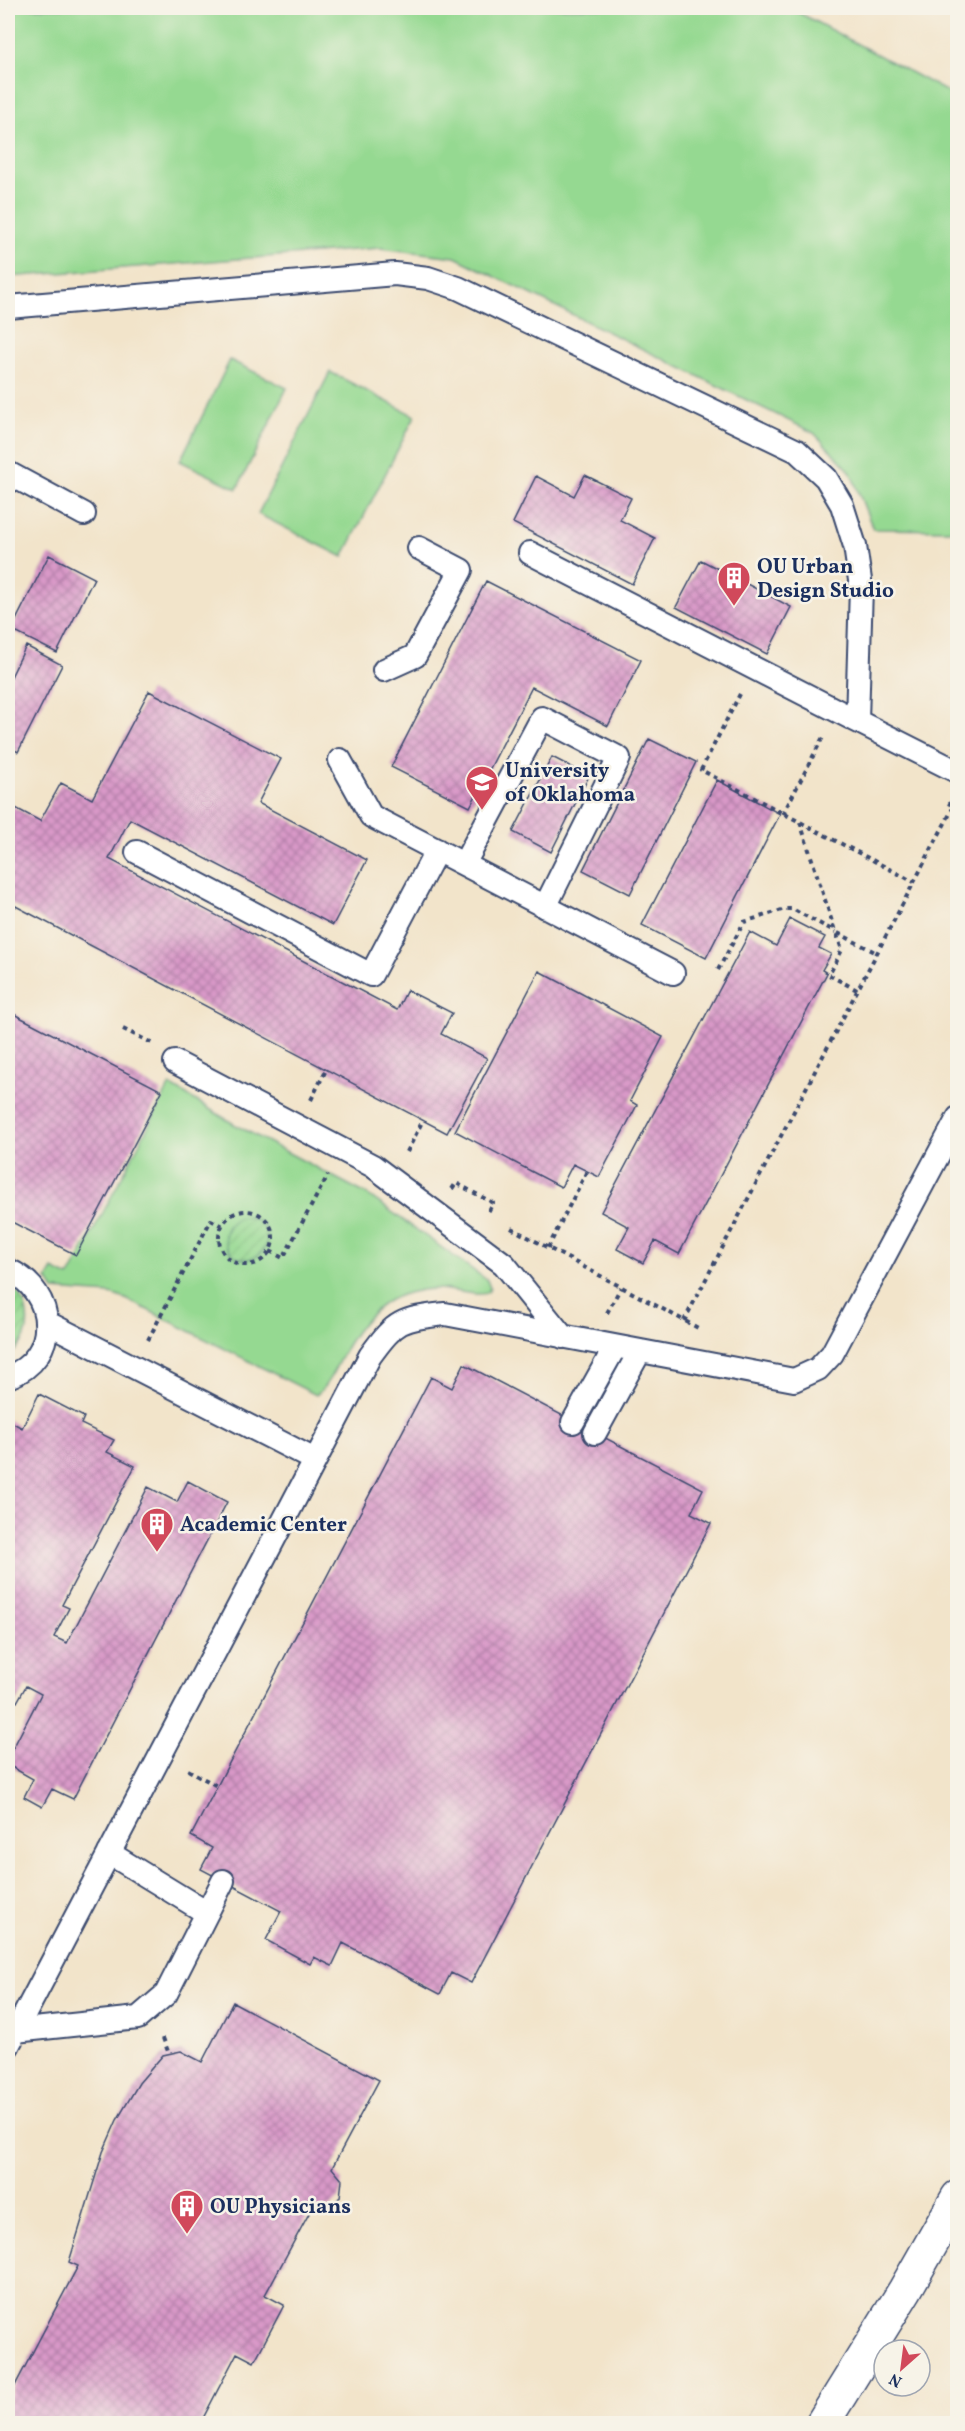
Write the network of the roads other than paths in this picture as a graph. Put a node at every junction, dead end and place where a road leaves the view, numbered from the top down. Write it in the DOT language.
graph roads {
  1 [pos="8,307"];
  2 [pos="8,473"];
  3 [pos="84,514"];
  4 [pos="419,548"];
  5 [pos="530,553"];
  6 [pos="384,670"];
  7 [pos="857,721"];
  8 [pos="340,760"];
  9 [pos="957,772"];
  10 [pos="437,850"];
  11 [pos="137,852"];
  12 [pos="464,864"];
  13 [pos="545,907"];
  14 [pos="673,973"];
  15 [pos="175,1062"];
  16 [pos="957,1118"];
  17 [pos="8,1270"];
  18 [pos="46,1322"];
  19 [pos="563,1337"];
  20 [pos="615,1347"];
  21 [pos="640,1351"];
  22 [pos="8,1377"];
  23 [pos="573,1422"];
  24 [pos="595,1433"];
  25 [pos="315,1460"];
  26 [pos="109,1853"];
  27 [pos="223,1881"];
  28 [pos="207,1913"];
  29 [pos="11,2038"];
  30 [pos="957,2197"];
  31 [pos="822,2424"];
  1 -- 7 [label="lane"];
  2 -- 3 [label="lane"];
  4 -- 6 [label="lane"];
  5 -- 7 [label="lane"];
  7 -- 9 [label="lane"];
  8 -- 10 [label="lane"];
  10 -- 11 [label="lane"];
  10 -- 12 [label="lane"];
  12 -- 13 [label="lane"];
  12 -- 13 [label="lane"];
  13 -- 14 [label="lane"];
  15 -- 19 [label="lane"];
  16 -- 21 [label="lane"];
  17 -- 18 [label="lane"];
  18 -- 22 [label="lane"];
  18 -- 25 [label="lane"];
  19 -- 20 [label="lane"];
  19 -- 25 [label="lane"];
  20 -- 21 [label="lane"];
  20 -- 23 [label="lane"];
  21 -- 24 [label="lane"];
  25 -- 26 [label="lane"];
  26 -- 28 [label="lane"];
  26 -- 29 [label="lane"];
  27 -- 28 [label="lane"];
  28 -- 29 [label="lane"];
  30 -- 31 [label="street"];
}
